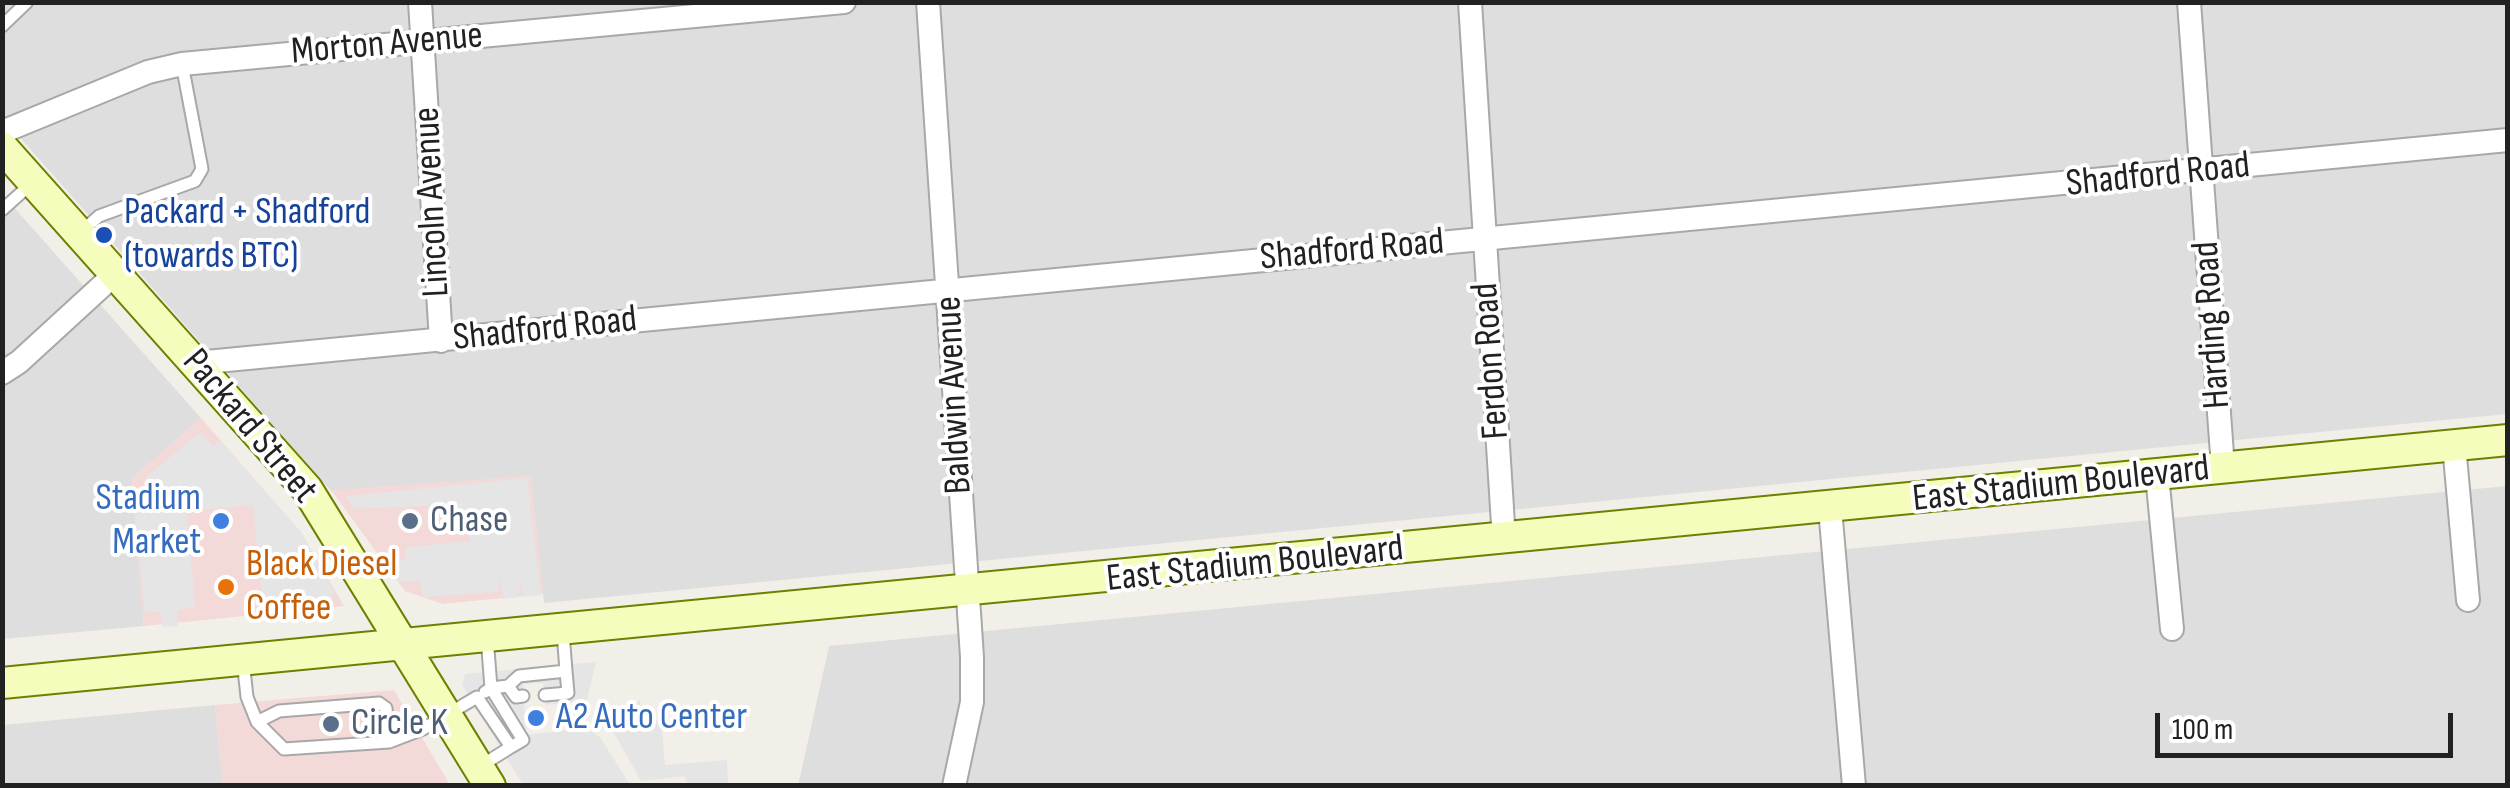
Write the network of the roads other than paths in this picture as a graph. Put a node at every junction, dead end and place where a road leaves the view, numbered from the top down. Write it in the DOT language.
graph roads {
  1 [pos="27,2"];
  2 [pos="420,2"];
  3 [pos="844,2"];
  4 [pos="928,2"];
  5 [pos="1470,2"];
  6 [pos="2189,2"];
  7 [pos="2,26"];
  8 [pos="423,43"];
  9 [pos="182,64"];
  10 [pos="2,132"];
  11 [pos="2508,140"];
  12 [pos="2,147"];
  13 [pos="2202,172"];
  14 [pos="33,182"];
  15 [pos="2,210"];
  16 [pos="80,234"];
  17 [pos="1484,239"];
  18 [pos="115,274"];
  19 [pos="949,288"];
  20 [pos="441,341"];
  21 [pos="196,363"];
  22 [pos="2,372"];
  23 [pos="2508,440"];
  24 [pos="2454,445"];
  25 [pos="2223,468"];
  26 [pos="2157,475"];
  27 [pos="1830,508"];
  28 [pos="1504,540"];
  29 [pos="968,592"];
  30 [pos="2468,600"];
  31 [pos="2172,629"];
  32 [pos="562,630"];
  33 [pos="487,637"];
  34 [pos="407,644"];
  35 [pos="243,660"];
  36 [pos="566,671"];
  37 [pos="2,683"];
  38 [pos="508,686"];
  39 [pos="491,688"];
  40 [pos="545,695"];
  41 [pos="477,696"];
  42 [pos="523,696"];
  43 [pos="449,716"];
  44 [pos="257,722"];
  45 [pos="389,742"];
  46 [pos="511,747"];
  47 [pos="484,776"];
  48 [pos="954,786"];
  49 [pos="1854,786"];
  1 -- 7 [label="lane"];
  2 -- 8 [label="street, Lincoln Avenue"];
  3 -- 8 [label="street, Morton Avenue"];
  4 -- 19 [label="street, Baldwin Avenue"];
  5 -- 17 [label="street, Ferdon Road"];
  6 -- 13 [label="street, Harding Road"];
  8 -- 9 [label="street, Morton Avenue"];
  8 -- 20 [label="street, Lincoln Avenue"];
  9 -- 10 [label="street, Morton Avenue"];
  9 -- 16 [label="lane"];
  11 -- 13 [label="street, Shadford Road"];
  12 -- 14 [label="main road, Packard Street"];
  13 -- 17 [label="street, Shadford Road"];
  13 -- 25 [label="street, Harding Road"];
  14 -- 15 [label="lane"];
  14 -- 16 [label="main road, Packard Street"];
  16 -- 18 [label="main road, Packard Street"];
  17 -- 19 [label="street, Shadford Road"];
  17 -- 28 [label="street, Ferdon Road"];
  18 -- 21 [label="main road, Packard Street"];
  18 -- 22 [label="street"];
  19 -- 20 [label="street, Shadford Road"];
  19 -- 29 [label="street, Baldwin Avenue"];
  20 -- 21 [label="street, Shadford Road"];
  21 -- 34 [label="main road, Packard Street"];
  23 -- 24 [label="main road, East Stadium Boulevard"];
  24 -- 25 [label="main road, East Stadium Boulevard"];
  24 -- 30 [label="street"];
  25 -- 26 [label="main road, East Stadium Boulevard"];
  26 -- 27 [label="main road, East Stadium Boulevard"];
  26 -- 31 [label="street"];
  27 -- 28 [label="main road, East Stadium Boulevard"];
  27 -- 49 [label="street"];
  28 -- 29 [label="main road, East Stadium Boulevard"];
  29 -- 32 [label="main road, East Stadium Boulevard"];
  29 -- 48 [label="street, Baldwin Avenue"];
  32 -- 33 [label="main road, East Stadium Boulevard"];
  32 -- 36 [label="lane"];
  33 -- 34 [label="main road, East Stadium Boulevard"];
  33 -- 39 [label="lane"];
  34 -- 35 [label="main road, East Stadium Boulevard"];
  34 -- 43 [label="main road, Packard Street"];
  35 -- 37 [label="main road, East Stadium Boulevard"];
  35 -- 44 [label="lane"];
  36 -- 38 [label="lane"];
  36 -- 40 [label="lane"];
  38 -- 39 [label="lane"];
  38 -- 42 [label="lane"];
  39 -- 41 [label="lane"];
  39 -- 46 [label="lane"];
  41 -- 43 [label="lane"];
  41 -- 46 [label="lane"];
  43 -- 45 [label="lane"];
  43 -- 47 [label="main road, Packard Street"];
  44 -- 45 [label="lane"];
  44 -- 45 [label="lane"];
  46 -- 47 [label="lane"];
}
